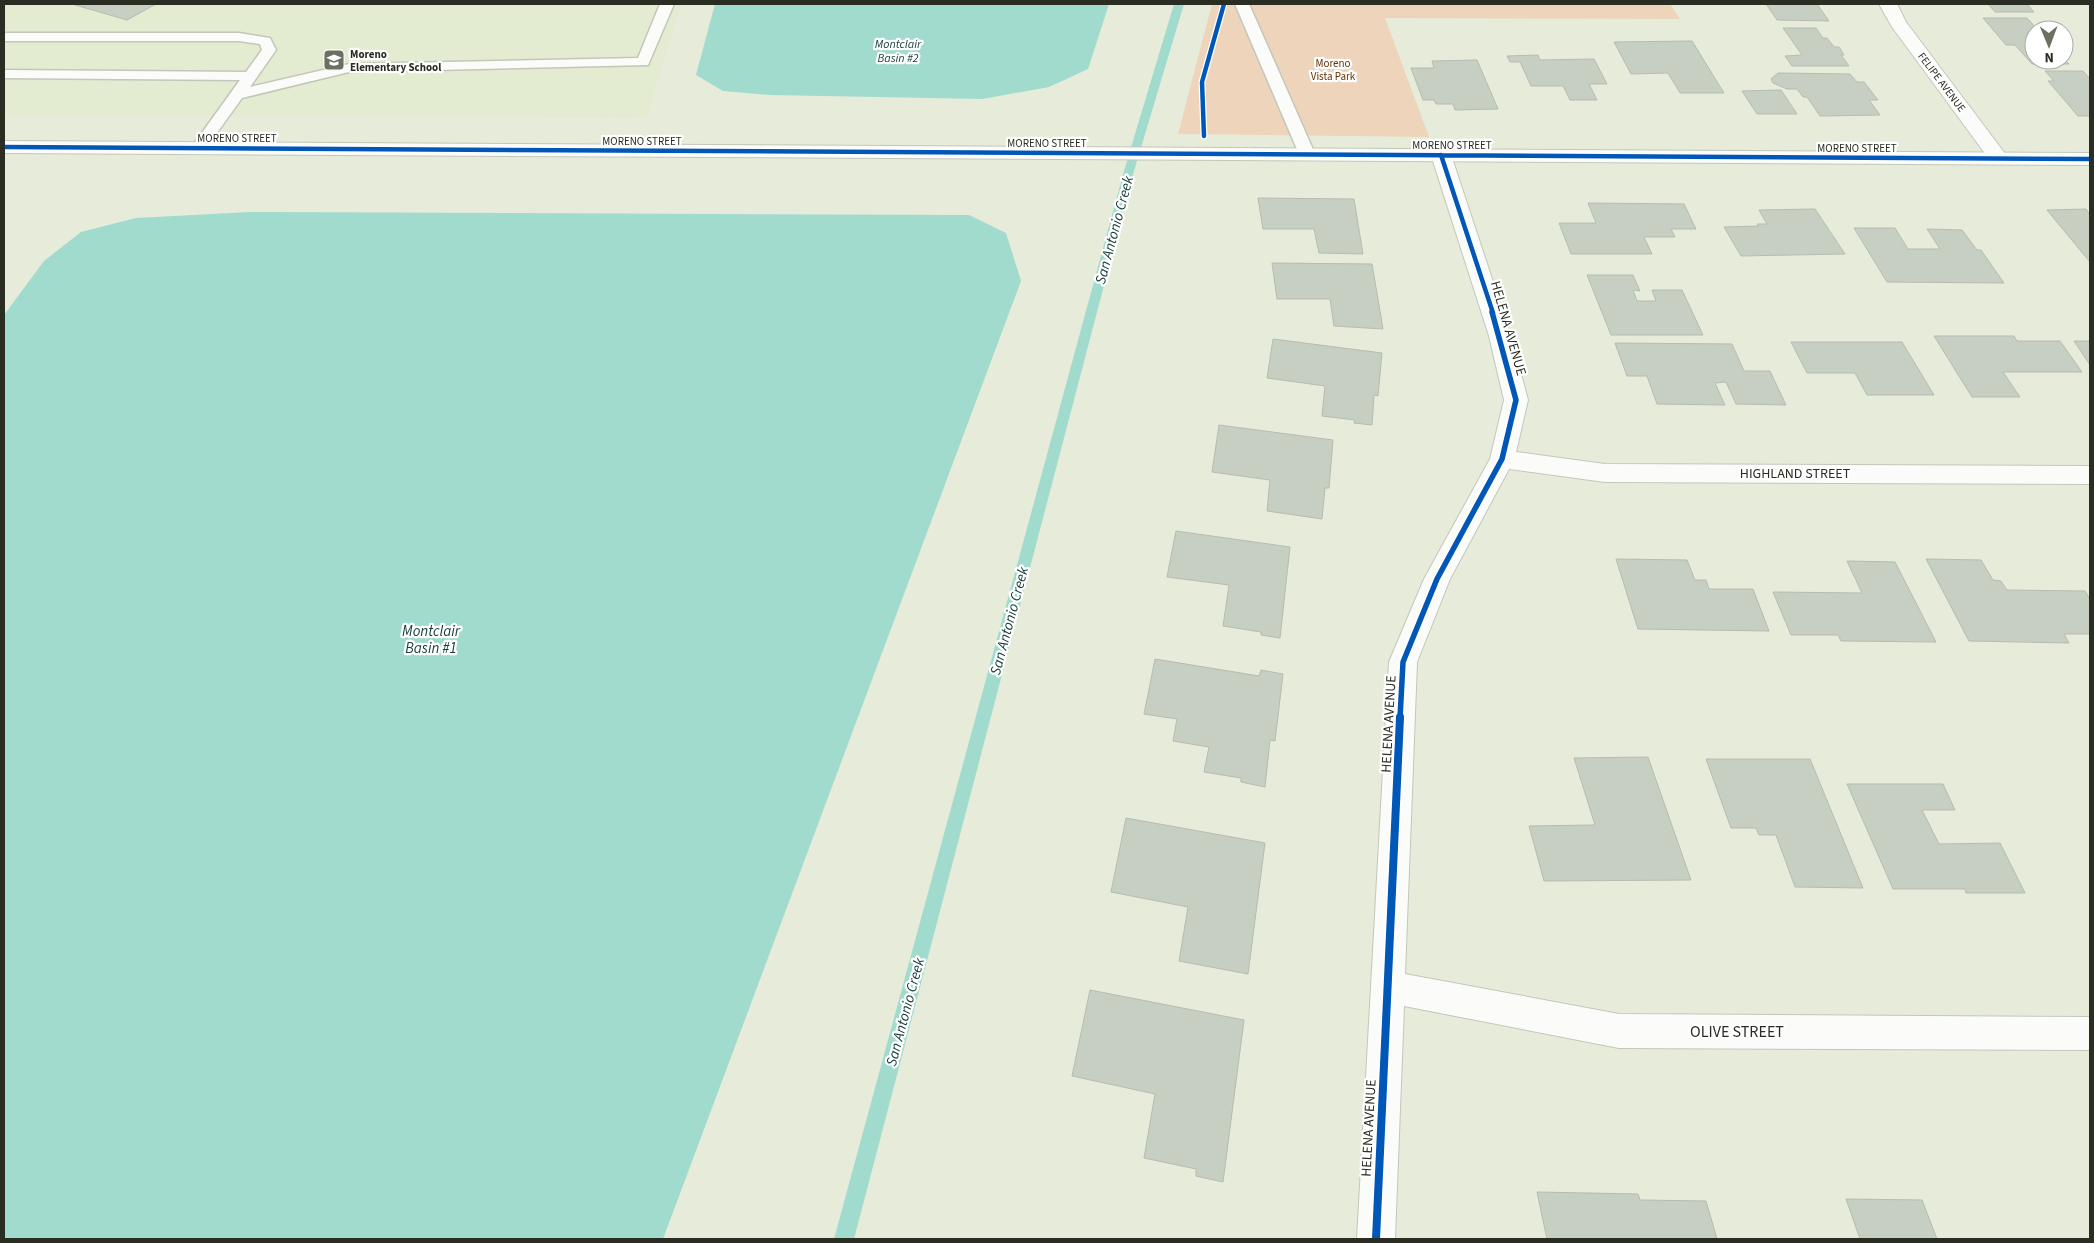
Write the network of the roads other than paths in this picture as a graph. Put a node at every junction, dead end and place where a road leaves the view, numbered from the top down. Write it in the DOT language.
graph roads {
  1 [pos="667,4"];
  2 [pos="1242,4"];
  3 [pos="1888,4"];
  4 [pos="4,37"];
  5 [pos="4,74"];
  6 [pos="250,76"];
  7 [pos="236,95"];
  8 [pos="4,147"];
  9 [pos="199,148"];
  10 [pos="1307,154"];
  11 [pos="1441,155"];
  12 [pos="1999,159"];
  13 [pos="2090,159"];
  14 [pos="1502,459"];
  15 [pos="2090,474"];
  16 [pos="1389,987"];
  17 [pos="2090,1034"];
  18 [pos="1376,1239"];
  1 -- 7 [label="lane"];
  2 -- 10 [label="lane"];
  3 -- 12 [label="street, FELIPE AVENUE"];
  4 -- 6 [label="lane"];
  5 -- 6 [label="lane"];
  6 -- 7 [label="lane"];
  7 -- 9 [label="lane"];
  8 -- 9 [label="street, MORENO STREET"];
  9 -- 10 [label="street, MORENO STREET"];
  10 -- 11 [label="street, MORENO STREET"];
  11 -- 12 [label="street, MORENO STREET"];
  11 -- 14 [label="street, HELENA AVENUE"];
  12 -- 13 [label="street, MORENO STREET"];
  14 -- 15 [label="street, HIGHLAND STREET"];
  14 -- 16 [label="street, HELENA AVENUE"];
  16 -- 17 [label="street, OLIVE STREET"];
  16 -- 18 [label="street, HELENA AVENUE"];
}
